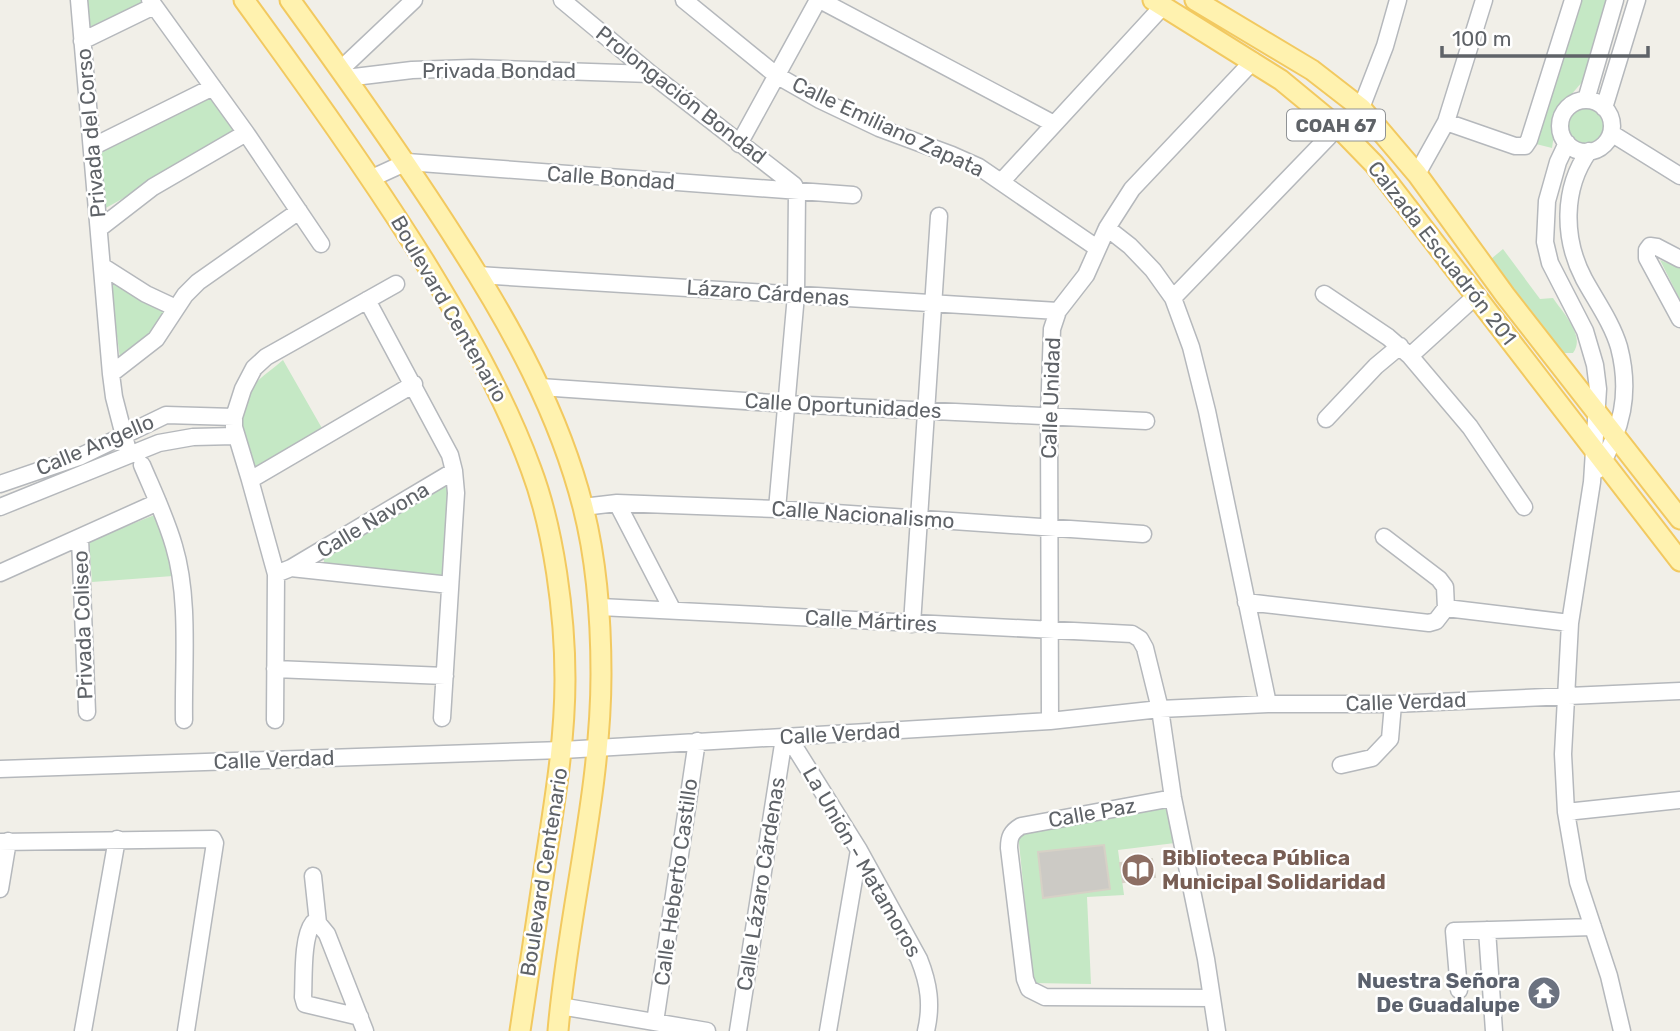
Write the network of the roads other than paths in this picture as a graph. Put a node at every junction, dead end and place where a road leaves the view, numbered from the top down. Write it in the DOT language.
graph roads {
  1 [pos="79,0"];
  2 [pos="244,0"];
  3 [pos="290,0"];
  4 [pos="414,0"];
  5 [pos="562,0"];
  6 [pos="684,0"];
  7 [pos="819,0"];
  8 [pos="1195,0"];
  9 [pos="1398,0"];
  10 [pos="1484,0"];
  11 [pos="1573,0"];
  12 [pos="1615,0"];
  13 [pos="1637,0"];
  14 [pos="152,3"];
  15 [pos="1158,3"];
  16 [pos="82,41"];
  17 [pos="1252,61"];
  18 [pos="343,74"];
  19 [pos="651,74"];
  20 [pos="776,75"];
  21 [pos="213,88"];
  22 [pos="1586,100"];
  23 [pos="1361,108"];
  24 [pos="1604,108"];
  25 [pos="1447,122"];
  26 [pos="1054,124"];
  27 [pos="1338,127"];
  28 [pos="246,133"];
  29 [pos="1611,133"];
  30 [pos="1567,143"];
  31 [pos="739,144"];
  32 [pos="92,147"];
  33 [pos="1589,152"];
  34 [pos="407,162"];
  35 [pos="1417,174"];
  36 [pos="1680,176"];
  37 [pos="372,178"];
  38 [pos="1002,181"];
  39 [pos="797,192"];
  40 [pos="853,195"];
  41 [pos="299,211"];
  42 [pos="939,216"];
  43 [pos="100,228"];
  44 [pos="1107,228"];
  45 [pos="321,244"];
  46 [pos="1097,248"];
  47 [pos="1575,258"];
  48 [pos="1680,259"];
  49 [pos="1550,263"];
  50 [pos="102,266"];
  51 [pos="478,275"];
  52 [pos="396,284"];
  53 [pos="796,295"];
  54 [pos="1324,295"];
  55 [pos="1505,295"];
  56 [pos="1173,298"];
  57 [pos="367,300"];
  58 [pos="1482,301"];
  59 [pos="933,304"];
  60 [pos="176,308"];
  61 [pos="1058,311"];
  62 [pos="1680,319"];
  63 [pos="1405,351"];
  64 [pos="1622,364"];
  65 [pos="1595,365"];
  66 [pos="111,374"];
  67 [pos="414,384"];
  68 [pos="540,387"];
  69 [pos="788,404"];
  70 [pos="926,410"];
  71 [pos="1597,412"];
  72 [pos="1049,416"];
  73 [pos="234,417"];
  74 [pos="1326,419"];
  75 [pos="1146,421"];
  76 [pos="124,436"];
  77 [pos="235,436"];
  78 [pos="1616,437"];
  79 [pos="1599,457"];
  80 [pos="136,460"];
  81 [pos="454,471"];
  82 [pos="250,480"];
  83 [pos="0,484"];
  84 [pos="158,502"];
  85 [pos="617,503"];
  86 [pos="0,507"];
  87 [pos="583,507"];
  88 [pos="1524,507"];
  89 [pos="777,509"];
  90 [pos="919,519"];
  91 [pos="1680,519"];
  92 [pos="1049,528"];
  93 [pos="1143,534"];
  94 [pos="1384,537"];
  95 [pos="80,538"];
  96 [pos="1680,561"];
  97 [pos="283,571"];
  98 [pos="0,573"];
  99 [pos="450,585"];
  100 [pos="1246,602"];
  101 [pos="600,607"];
  102 [pos="1446,608"];
  103 [pos="672,609"];
  104 [pos="1570,623"];
  105 [pos="912,624"];
  106 [pos="1048,631"];
  107 [pos="275,669"];
  108 [pos="444,676"];
  109 [pos="1680,691"];
  110 [pos="1564,696"];
  111 [pos="1268,704"];
  112 [pos="1393,704"];
  113 [pos="1160,709"];
  114 [pos="87,712"];
  115 [pos="442,718"];
  116 [pos="184,720"];
  117 [pos="275,720"];
  118 [pos="1050,721"];
  119 [pos="787,738"];
  120 [pos="697,741"];
  121 [pos="596,748"];
  122 [pos="562,750"];
  123 [pos="1342,765"];
  124 [pos="0,769"];
  125 [pos="1173,798"];
  126 [pos="1680,800"];
  127 [pos="1566,812"];
  128 [pos="117,839"];
  129 [pos="4,841"];
  130 [pos="859,850"];
  131 [pos="313,876"];
  132 [pos="0,890"];
  133 [pos="318,923"];
  134 [pos="1593,927"];
  135 [pos="1487,930"];
  136 [pos="1459,990"];
  137 [pos="1212,998"];
  138 [pos="560,1006"];
  139 [pos="655,1022"];
  140 [pos="362,1024"];
  141 [pos="83,1031"];
  142 [pos="186,1031"];
  143 [pos="520,1031"];
  144 [pos="558,1031"];
  145 [pos="707,1031"];
  146 [pos="738,1031"];
  147 [pos="828,1031"];
  148 [pos="926,1031"];
  149 [pos="1217,1031"];
  150 [pos="1494,1031"];
  151 [pos="1622,1031"];
  1 -- 16 [label="street, Privada del Corso"];
  2 -- 37 [label="main road, Boulevard Centenario"];
  3 -- 18 [label="main road, Boulevard Centenario"];
  4 -- 18 [label="street"];
  5 -- 19 [label="street, Prolongación Bondad"];
  6 -- 20 [label="street, Calle Emiliano Zapata"];
  7 -- 20 [label="street"];
  7 -- 26 [label="street"];
  8 -- 23 [label="main road, Calzada Escuadrón 201 / COAH 67"];
  9 -- 23 [label="street"];
  10 -- 25 [label="street"];
  11 -- 25 [label="street"];
  12 -- 22 [label="street"];
  13 -- 24 [label="street"];
  14 -- 16 [label="street"];
  14 -- 21 [label="street"];
  15 -- 17 [label="main road, Calzada Escuadrón 201 / COAH 67"];
  15 -- 26 [label="street"];
  16 -- 32 [label="street, Privada del Corso"];
  17 -- 27 [label="main road, Calzada Escuadrón 201 / COAH 67"];
  17 -- 44 [label="street, Calle Unidad"];
  18 -- 19 [label="street, Privada Bondad"];
  18 -- 34 [label="main road, Boulevard Centenario"];
  19 -- 31 [label="street, Prolongación Bondad"];
  20 -- 31 [label="street"];
  20 -- 38 [label="street, Calle Emiliano Zapata"];
  21 -- 28 [label="street"];
  21 -- 32 [label="street"];
  22 -- 24 [label="street"];
  22 -- 30 [label="street"];
  23 -- 35 [label="main road, Calzada Escuadrón 201 / COAH 67"];
  24 -- 29 [label="street"];
  25 -- 35 [label="street"];
  26 -- 38 [label="street"];
  27 -- 56 [label="street"];
  27 -- 58 [label="main road, Calzada Escuadrón 201 / COAH 67"];
  28 -- 41 [label="street"];
  28 -- 43 [label="street"];
  29 -- 33 [label="street"];
  29 -- 36 [label="street"];
  30 -- 33 [label="street"];
  30 -- 49 [label="street"];
  31 -- 39 [label="street, Prolongación Bondad"];
  32 -- 43 [label="street, Privada del Corso"];
  33 -- 47 [label="street"];
  34 -- 37 [label="street, Calle Bondad"];
  34 -- 39 [label="street, Calle Bondad"];
  34 -- 51 [label="main road, Boulevard Centenario"];
  35 -- 55 [label="main road, Calzada Escuadrón 201 / COAH 67"];
  37 -- 122 [label="main road, Boulevard Centenario"];
  38 -- 46 [label="street, Calle Emiliano Zapata"];
  39 -- 40 [label="street, Calle Bondad"];
  39 -- 53 [label="street"];
  41 -- 45 [label="street"];
  41 -- 60 [label="street"];
  42 -- 59 [label="street"];
  43 -- 50 [label="street, Privada del Corso"];
  44 -- 46 [label="street, Calle Unidad"];
  44 -- 56 [label="street"];
  46 -- 61 [label="street, Calle Unidad"];
  47 -- 49 [label="street"];
  47 -- 64 [label="street"];
  48 -- 62 [label="street"];
  49 -- 65 [label="street"];
  50 -- 60 [label="street"];
  50 -- 66 [label="street, Privada del Corso"];
  51 -- 53 [label="street, Lázaro Cárdenas"];
  51 -- 68 [label="main road, Boulevard Centenario"];
  52 -- 57 [label="street"];
  53 -- 59 [label="street, Lázaro Cárdenas"];
  53 -- 69 [label="street"];
  54 -- 63 [label="street"];
  55 -- 58 [label="main road"];
  55 -- 71 [label="main road, Calzada Escuadrón 201 / COAH 67"];
  56 -- 100 [label="street"];
  57 -- 67 [label="street, Calle Navona"];
  57 -- 73 [label="street"];
  58 -- 63 [label="street"];
  58 -- 79 [label="main road, Calzada Escuadrón 201 / COAH 67"];
  59 -- 61 [label="street, Lázaro Cárdenas"];
  59 -- 70 [label="street"];
  60 -- 66 [label="street"];
  61 -- 72 [label="street, Calle Unidad"];
  63 -- 74 [label="street"];
  63 -- 88 [label="street"];
  64 -- 65 [label="street"];
  64 -- 78 [label="street"];
  65 -- 71 [label="street"];
  66 -- 76 [label="street, Privada del Corso"];
  67 -- 81 [label="street, Calle Navona"];
  67 -- 82 [label="street"];
  68 -- 69 [label="street, Calle Oportunidades"];
  68 -- 87 [label="main road, Boulevard Centenario"];
  69 -- 70 [label="street, Calle Oportunidades"];
  69 -- 89 [label="street"];
  70 -- 72 [label="street, Calle Oportunidades"];
  70 -- 90 [label="street"];
  71 -- 78 [label="main road, Calzada Escuadrón 201 / COAH 67"];
  71 -- 79 [label="street"];
  72 -- 75 [label="street, Calle Oportunidades"];
  72 -- 92 [label="street, Calle Unidad"];
  73 -- 76 [label="street, Calle Angello"];
  73 -- 77 [label="street"];
  76 -- 80 [label="street, Privada del Corso"];
  76 -- 83 [label="street, Calle Angello"];
  77 -- 80 [label="street, Calle Angello"];
  77 -- 82 [label="street"];
  78 -- 79 [label="street"];
  78 -- 91 [label="main road, Calzada Escuadrón 201 / COAH 67"];
  79 -- 96 [label="main road, Calzada Escuadrón 201 / COAH 67"];
  79 -- 104 [label="street"];
  80 -- 84 [label="street"];
  80 -- 86 [label="street, Calle Angello"];
  81 -- 97 [label="street, Calle Navona"];
  81 -- 99 [label="street, Calle Navona"];
  82 -- 97 [label="street"];
  84 -- 95 [label="street, Privada Coliseo"];
  84 -- 116 [label="street"];
  85 -- 87 [label="street, Calle Nacionalismo"];
  85 -- 89 [label="street, Calle Nacionalismo"];
  85 -- 103 [label="street"];
  87 -- 101 [label="main road, Boulevard Centenario"];
  89 -- 90 [label="street, Calle Nacionalismo"];
  90 -- 92 [label="street, Calle Nacionalismo"];
  90 -- 105 [label="street"];
  92 -- 93 [label="street, Calle Nacionalismo"];
  92 -- 106 [label="street, Calle Unidad"];
  94 -- 102 [label="street"];
  95 -- 98 [label="street, Privada Coliseo"];
  95 -- 114 [label="street, Privada Coliseo"];
  97 -- 99 [label="street, Calle Navona"];
  97 -- 107 [label="street"];
  99 -- 108 [label="street, Calle Navona"];
  100 -- 102 [label="street"];
  100 -- 111 [label="street"];
  101 -- 103 [label="street, Calle Mártires"];
  101 -- 121 [label="main road, Boulevard Centenario"];
  102 -- 104 [label="street"];
  103 -- 105 [label="street, Calle Mártires"];
  104 -- 110 [label="street"];
  105 -- 106 [label="street, Calle Mártires"];
  106 -- 113 [label="street, Calle Mártires"];
  106 -- 118 [label="street, Calle Unidad"];
  107 -- 108 [label="street"];
  107 -- 117 [label="street"];
  108 -- 115 [label="street, Calle Navona"];
  109 -- 110 [label="street, Calle Verdad"];
  110 -- 112 [label="street, Calle Verdad"];
  110 -- 127 [label="street"];
  111 -- 112 [label="street, Calle Verdad"];
  111 -- 113 [label="street, Calle Verdad"];
  112 -- 123 [label="street"];
  113 -- 118 [label="street, Calle Verdad"];
  113 -- 125 [label="street"];
  118 -- 119 [label="street, Calle Verdad"];
  119 -- 120 [label="street, Calle Verdad"];
  119 -- 130 [label="street, La Unión - Matamoros"];
  119 -- 146 [label="street, Calle Lázaro Cárdenas"];
  120 -- 121 [label="street, Calle Verdad"];
  120 -- 139 [label="street, Calle Heberto Castillo"];
  121 -- 122 [label="street, Calle Verdad"];
  121 -- 138 [label="main road, Boulevard Centenario"];
  122 -- 124 [label="street, Calle Verdad"];
  122 -- 143 [label="main road, Boulevard Centenario"];
  125 -- 137 [label="street"];
  125 -- 137 [label="street, Calle Paz"];
  126 -- 127 [label="street"];
  127 -- 134 [label="street"];
  128 -- 129 [label="street"];
  128 -- 141 [label="street"];
  128 -- 142 [label="street"];
  129 -- 132 [label="street"];
  130 -- 147 [label="street"];
  130 -- 148 [label="street, La Unión - Matamoros"];
  131 -- 133 [label="street"];
  133 -- 140 [label="street"];
  133 -- 140 [label="street"];
  134 -- 135 [label="street"];
  134 -- 151 [label="street"];
  135 -- 136 [label="street"];
  135 -- 150 [label="street"];
  137 -- 149 [label="street"];
  138 -- 139 [label="street"];
  138 -- 144 [label="main road, Boulevard Centenario"];
  139 -- 145 [label="street"];
}
